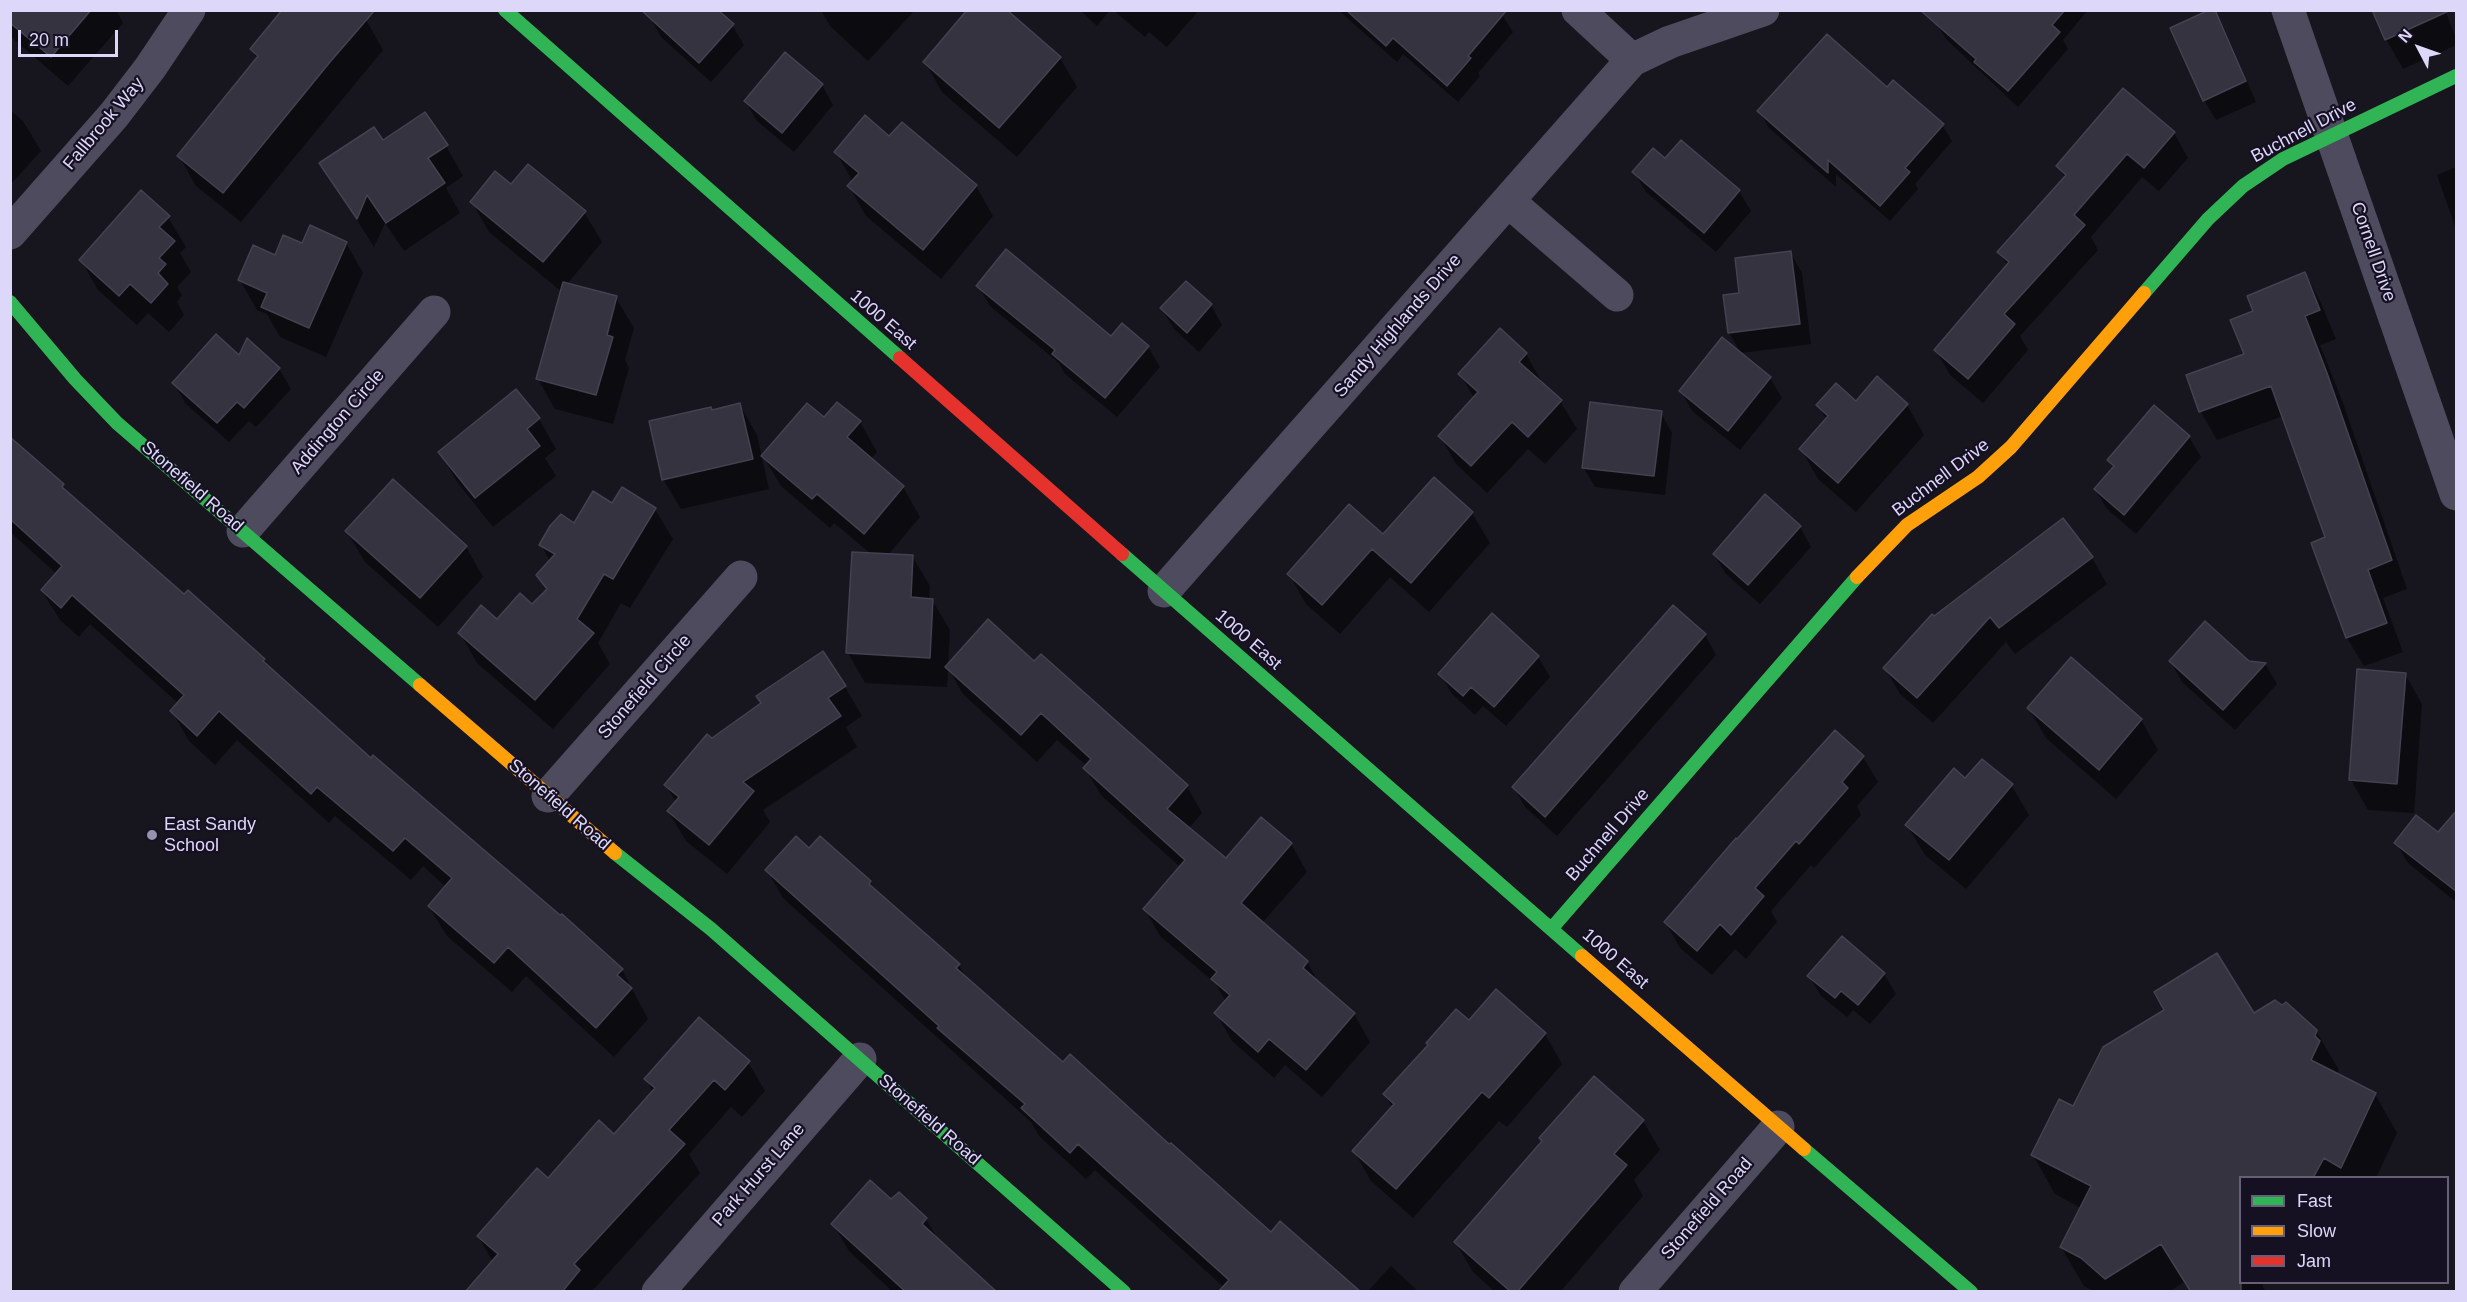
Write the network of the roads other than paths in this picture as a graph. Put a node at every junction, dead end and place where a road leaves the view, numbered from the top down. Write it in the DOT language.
graph roads {
  1 [pos="189,10"];
  2 [pos="505,10"];
  3 [pos="1578,10"];
  4 [pos="1763,10"];
  5 [pos="2288,10"];
  6 [pos="1632,60"];
  7 [pos="2457,76"];
  8 [pos="2333,134"];
  9 [pos="1508,201"];
  10 [pos="10,233"];
  11 [pos="1617,295"];
  12 [pos="10,302"];
  13 [pos="434,312"];
  14 [pos="2457,494"];
  15 [pos="243,531"];
  16 [pos="741,577"];
  17 [pos="1164,591"];
  18 [pos="548,796"];
  19 [pos="1552,928"];
  20 [pos="860,1059"];
  21 [pos="1778,1127"];
  22 [pos="658,1292"];
  23 [pos="1124,1292"];
  24 [pos="1635,1292"];
  25 [pos="1971,1292"];
  1 -- 10 [label="street, Fallbrook Way"];
  2 -- 17 [label="street, 1000 East"];
  3 -- 6 [label="street"];
  4 -- 6 [label="street"];
  5 -- 8 [label="street, Cornell Drive"];
  6 -- 9 [label="street, Sandy Highlands Drive"];
  7 -- 8 [label="street, Buchnell Drive"];
  8 -- 14 [label="street, Cornell Drive"];
  8 -- 19 [label="street, Buchnell Drive"];
  9 -- 11 [label="street"];
  9 -- 17 [label="street, Sandy Highlands Drive"];
  12 -- 15 [label="street, Stonefield Road"];
  13 -- 15 [label="street, Addington Circle"];
  15 -- 18 [label="street, Stonefield Road"];
  16 -- 18 [label="street, Stonefield Circle"];
  17 -- 19 [label="street, 1000 East"];
  18 -- 20 [label="street, Stonefield Road"];
  19 -- 21 [label="street, 1000 East"];
  20 -- 22 [label="street, Park Hurst Lane"];
  20 -- 23 [label="street, Stonefield Road"];
  21 -- 24 [label="street, Stonefield Road"];
  21 -- 25 [label="street, 1000 East"];
}
